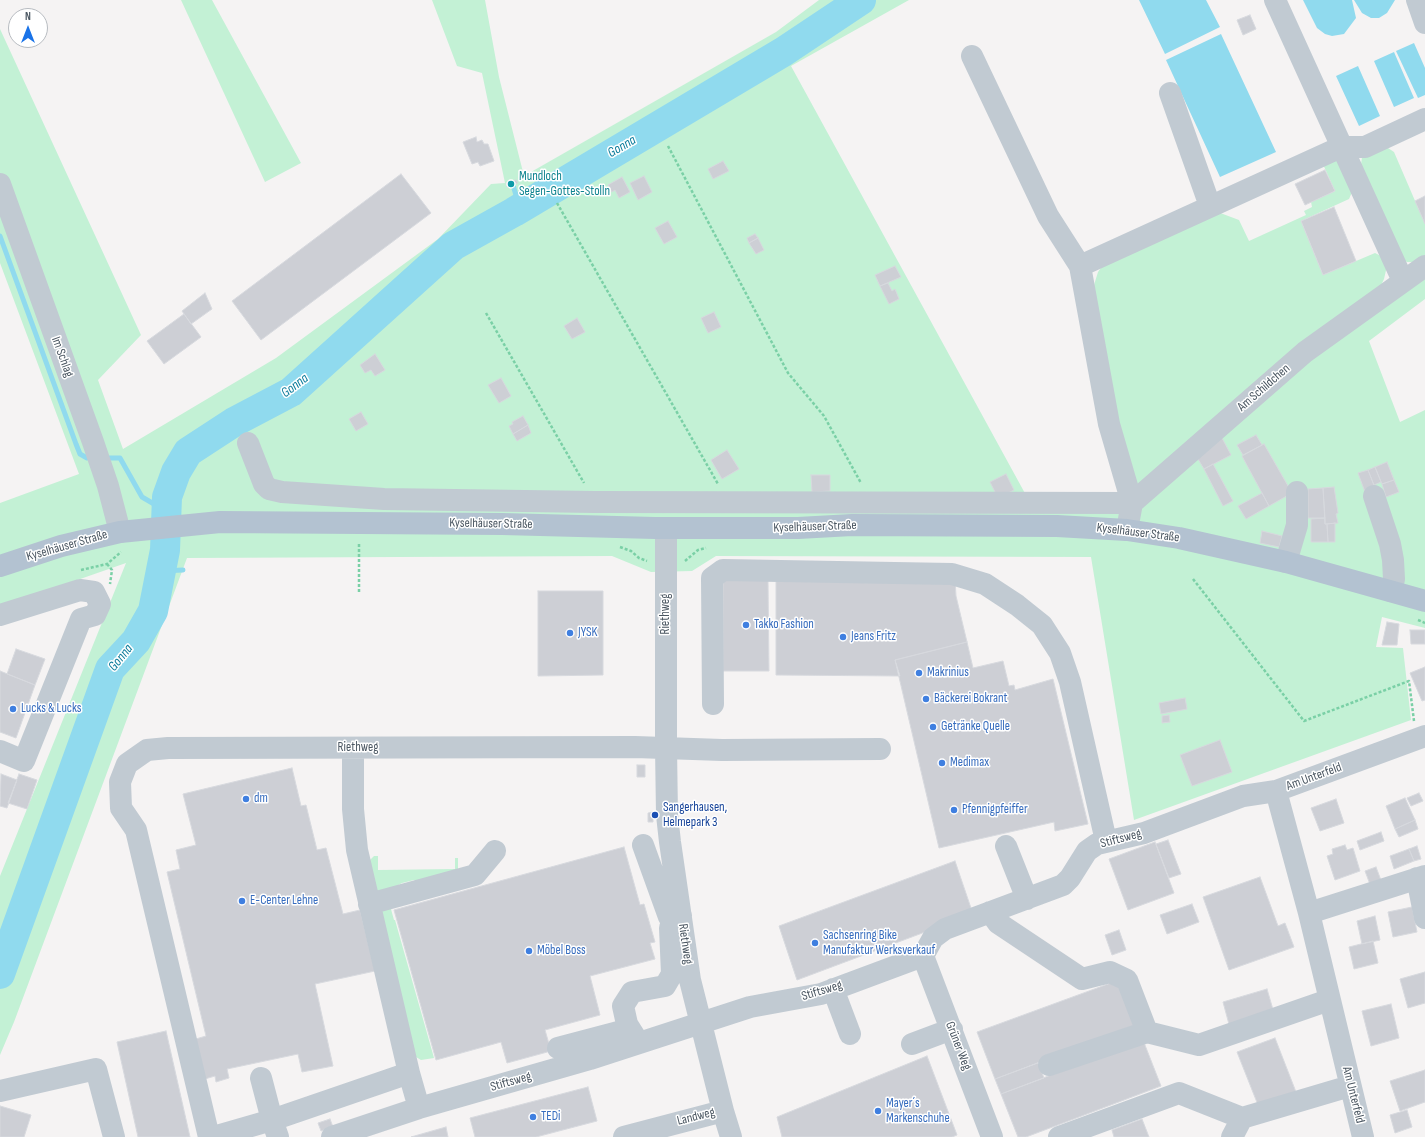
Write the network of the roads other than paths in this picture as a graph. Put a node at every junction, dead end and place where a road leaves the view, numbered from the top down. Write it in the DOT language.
graph roads {
  1 [pos="1275,0"];
  2 [pos="1417,0"];
  3 [pos="1425,23"];
  4 [pos="972,56"];
  5 [pos="1170,93"];
  6 [pos="1425,119"];
  7 [pos="1341,147"];
  8 [pos="0,184"];
  9 [pos="1210,206"];
  10 [pos="1080,266"];
  11 [pos="1425,266"];
  12 [pos="1403,281"];
  13 [pos="248,443"];
  14 [pos="1297,492"];
  15 [pos="1374,496"];
  16 [pos="655,502"];
  17 [pos="872,502"];
  18 [pos="1132,503"];
  19 [pos="872,525"];
  20 [pos="660,528"];
  21 [pos="128,530"];
  22 [pos="1127,530"];
  23 [pos="1286,562"];
  24 [pos="0,566"];
  25 [pos="1391,591"];
  26 [pos="1425,601"];
  27 [pos="0,615"];
  28 [pos="713,704"];
  29 [pos="1420,738"];
  30 [pos="666,747"];
  31 [pos="353,748"];
  32 [pos="880,749"];
  33 [pos="0,751"];
  34 [pos="1276,791"];
  35 [pos="1106,841"];
  36 [pos="643,845"];
  37 [pos="1006,846"];
  38 [pos="494,851"];
  39 [pos="1421,877"];
  40 [pos="1027,899"];
  41 [pos="369,904"];
  42 [pos="990,912"];
  43 [pos="1309,913"];
  44 [pos="675,916"];
  45 [pos="1425,918"];
  46 [pos="923,956"];
  47 [pos="833,989"];
  48 [pos="1330,1000"];
  49 [pos="701,1023"];
  50 [pos="952,1029"];
  51 [pos="1147,1032"];
  52 [pos="850,1034"];
  53 [pos="634,1036"];
  54 [pos="912,1044"];
  55 [pos="558,1048"];
  56 [pos="1050,1065"];
  57 [pos="408,1073"];
  58 [pos="261,1078"];
  59 [pos="1350,1086"];
  60 [pos="0,1090"];
  61 [pos="419,1108"];
  62 [pos="723,1111"];
  63 [pos="1242,1118"];
  64 [pos="275,1128"];
  65 [pos="114,1137"];
  66 [pos="210,1137"];
  67 [pos="213,1137"];
  68 [pos="332,1137"];
  69 [pos="624,1137"];
  70 [pos="732,1137"];
  71 [pos="992,1137"];
  72 [pos="1059,1137"];
  73 [pos="1232,1137"];
  74 [pos="1363,1137"];
  1 -- 7 [label="street"];
  2 -- 3 [label="street"];
  4 -- 10 [label="street"];
  5 -- 9 [label="street"];
  6 -- 7 [label="street"];
  7 -- 9 [label="street"];
  7 -- 12 [label="street"];
  8 -- 21 [label="street, Im Schlag"];
  9 -- 10 [label="street"];
  10 -- 18 [label="street"];
  11 -- 12 [label="street, Am Schildchen"];
  12 -- 18 [label="street, Am Schildchen"];
  13 -- 16 [label="street"];
  14 -- 23 [label="street"];
  15 -- 25 [label="street"];
  16 -- 17 [label="street"];
  16 -- 20 [label="street, Riethweg"];
  17 -- 18 [label="street"];
  17 -- 19 [label="street"];
  18 -- 22 [label="street"];
  19 -- 20 [label="main road, Kyselhäuser Straße"];
  19 -- 22 [label="main road, Kyselhäuser Straße"];
  20 -- 21 [label="main road, Kyselhäuser Straße"];
  20 -- 30 [label="street, Riethweg"];
  21 -- 24 [label="main road, Kyselhäuser Straße"];
  22 -- 23 [label="main road, Kyselhäuser Straße"];
  23 -- 25 [label="main road, Kyselhäuser Straße"];
  25 -- 26 [label="main road, Kyselhäuser Straße"];
  27 -- 33 [label="street"];
  28 -- 35 [label="street"];
  29 -- 34 [label="street, Am Unterfeld"];
  30 -- 31 [label="street, Riethweg"];
  30 -- 32 [label="street, Riethweg"];
  30 -- 44 [label="street, Riethweg"];
  31 -- 41 [label="street"];
  31 -- 66 [label="street, Riethweg"];
  34 -- 35 [label="street, Stiftsweg"];
  34 -- 43 [label="street, Am Unterfeld"];
  35 -- 40 [label="street, Stiftsweg"];
  36 -- 44 [label="street"];
  37 -- 40 [label="street"];
  38 -- 41 [label="street"];
  39 -- 43 [label="street"];
  39 -- 45 [label="street"];
  40 -- 42 [label="street, Stiftsweg"];
  41 -- 57 [label="street"];
  42 -- 46 [label="street, Stiftsweg"];
  42 -- 51 [label="street"];
  43 -- 48 [label="street, Am Unterfeld"];
  44 -- 49 [label="street, Riethweg"];
  44 -- 53 [label="street"];
  46 -- 47 [label="street, Stiftsweg"];
  46 -- 50 [label="street, Grüner Weg"];
  47 -- 49 [label="street, Stiftsweg"];
  47 -- 52 [label="street"];
  48 -- 51 [label="street"];
  48 -- 59 [label="street, Am Unterfeld"];
  49 -- 53 [label="street, Stiftsweg"];
  49 -- 62 [label="street, Riethweg"];
  50 -- 54 [label="street"];
  50 -- 71 [label="street, Grüner Weg"];
  51 -- 56 [label="street"];
  53 -- 55 [label="street"];
  53 -- 61 [label="street, Stiftsweg"];
  57 -- 61 [label="street"];
  57 -- 64 [label="street"];
  58 -- 64 [label="street"];
  59 -- 63 [label="street"];
  59 -- 74 [label="street, Am Unterfeld"];
  60 -- 65 [label="street"];
  61 -- 68 [label="street, Stiftsweg"];
  62 -- 69 [label="street, Landweg"];
  62 -- 70 [label="street, Riethweg"];
  63 -- 72 [label="street"];
  63 -- 73 [label="street"];
  64 -- 67 [label="street"];
}
